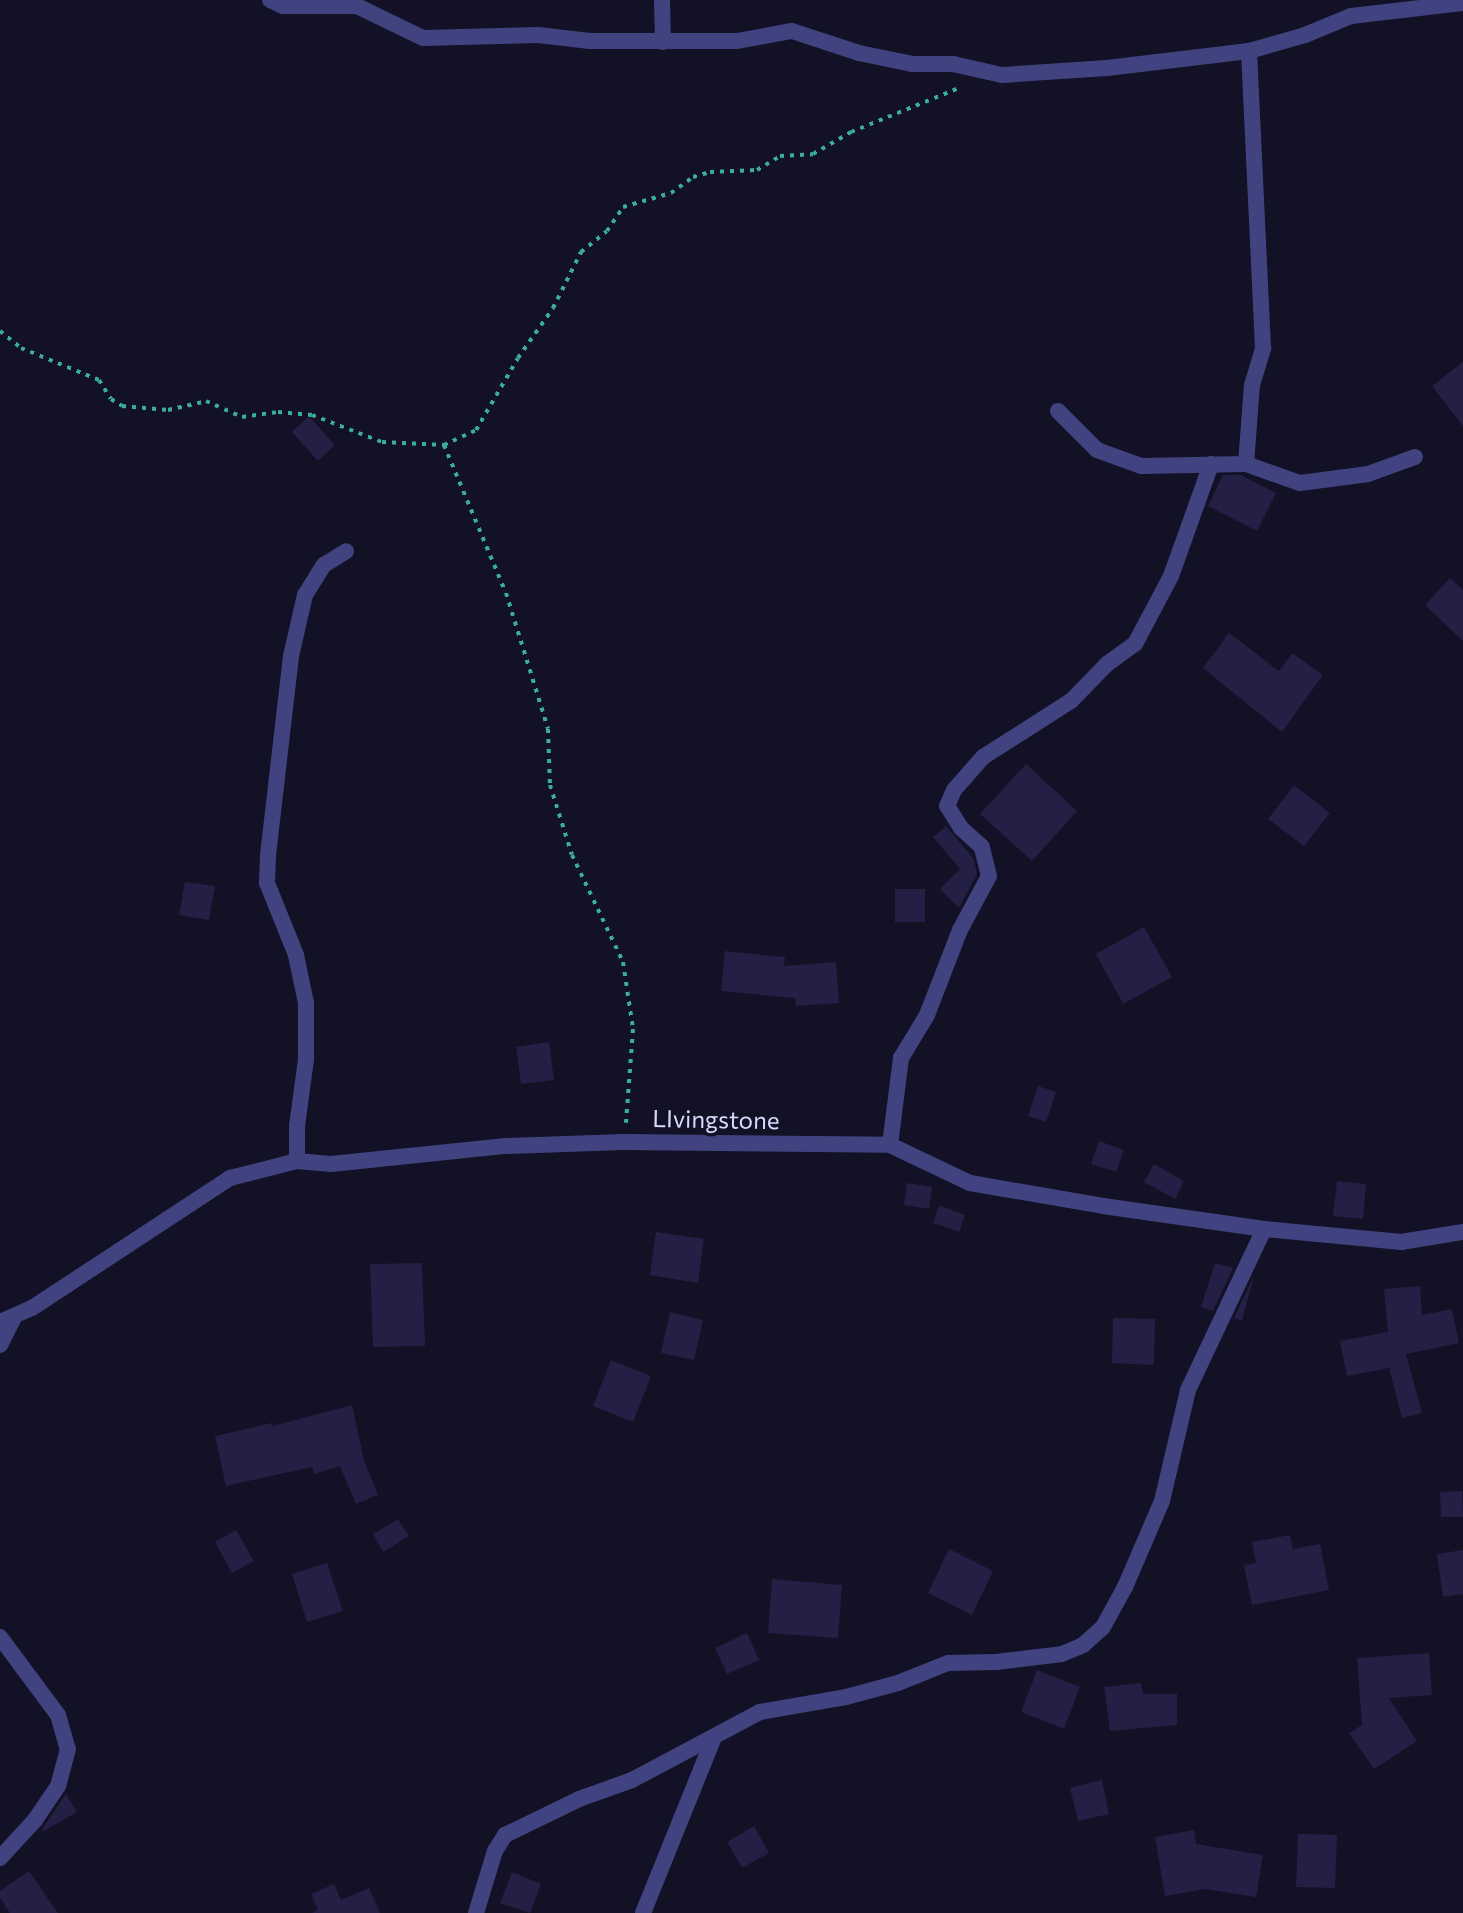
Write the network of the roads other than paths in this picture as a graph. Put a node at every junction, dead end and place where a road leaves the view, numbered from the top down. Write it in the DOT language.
graph roads {
  1 [pos="270,0"];
  2 [pos="662,0"];
  3 [pos="1463,3"];
  4 [pos="663,42"];
  5 [pos="1249,51"];
  6 [pos="1058,411"];
  7 [pos="1415,457"];
  8 [pos="1211,464"];
  9 [pos="1246,464"];
  10 [pos="346,551"];
  11 [pos="890,1145"];
  12 [pos="297,1161"];
  13 [pos="1264,1229"];
  14 [pos="1463,1232"];
  15 [pos="7,1320"];
  16 [pos="0,1345"];
  17 [pos="0,1637"];
  18 [pos="714,1737"];
  19 [pos="0,1858"];
  20 [pos="476,1913"];
  21 [pos="643,1913"];
  1 -- 4 [label="street"];
  2 -- 4 [label="street"];
  3 -- 5 [label="street"];
  4 -- 5 [label="street"];
  5 -- 9 [label="street"];
  6 -- 8 [label="street"];
  7 -- 9 [label="street"];
  8 -- 9 [label="street"];
  8 -- 11 [label="street"];
  10 -- 12 [label="street"];
  11 -- 12 [label="street, LIvingstone"];
  11 -- 13 [label="street, LIvingstone"];
  12 -- 15 [label="street, LIvingstone"];
  13 -- 14 [label="street, LIvingstone"];
  13 -- 18 [label="street"];
  15 -- 16 [label="street"];
  17 -- 19 [label="street"];
  18 -- 20 [label="street"];
  18 -- 21 [label="street"];
}
